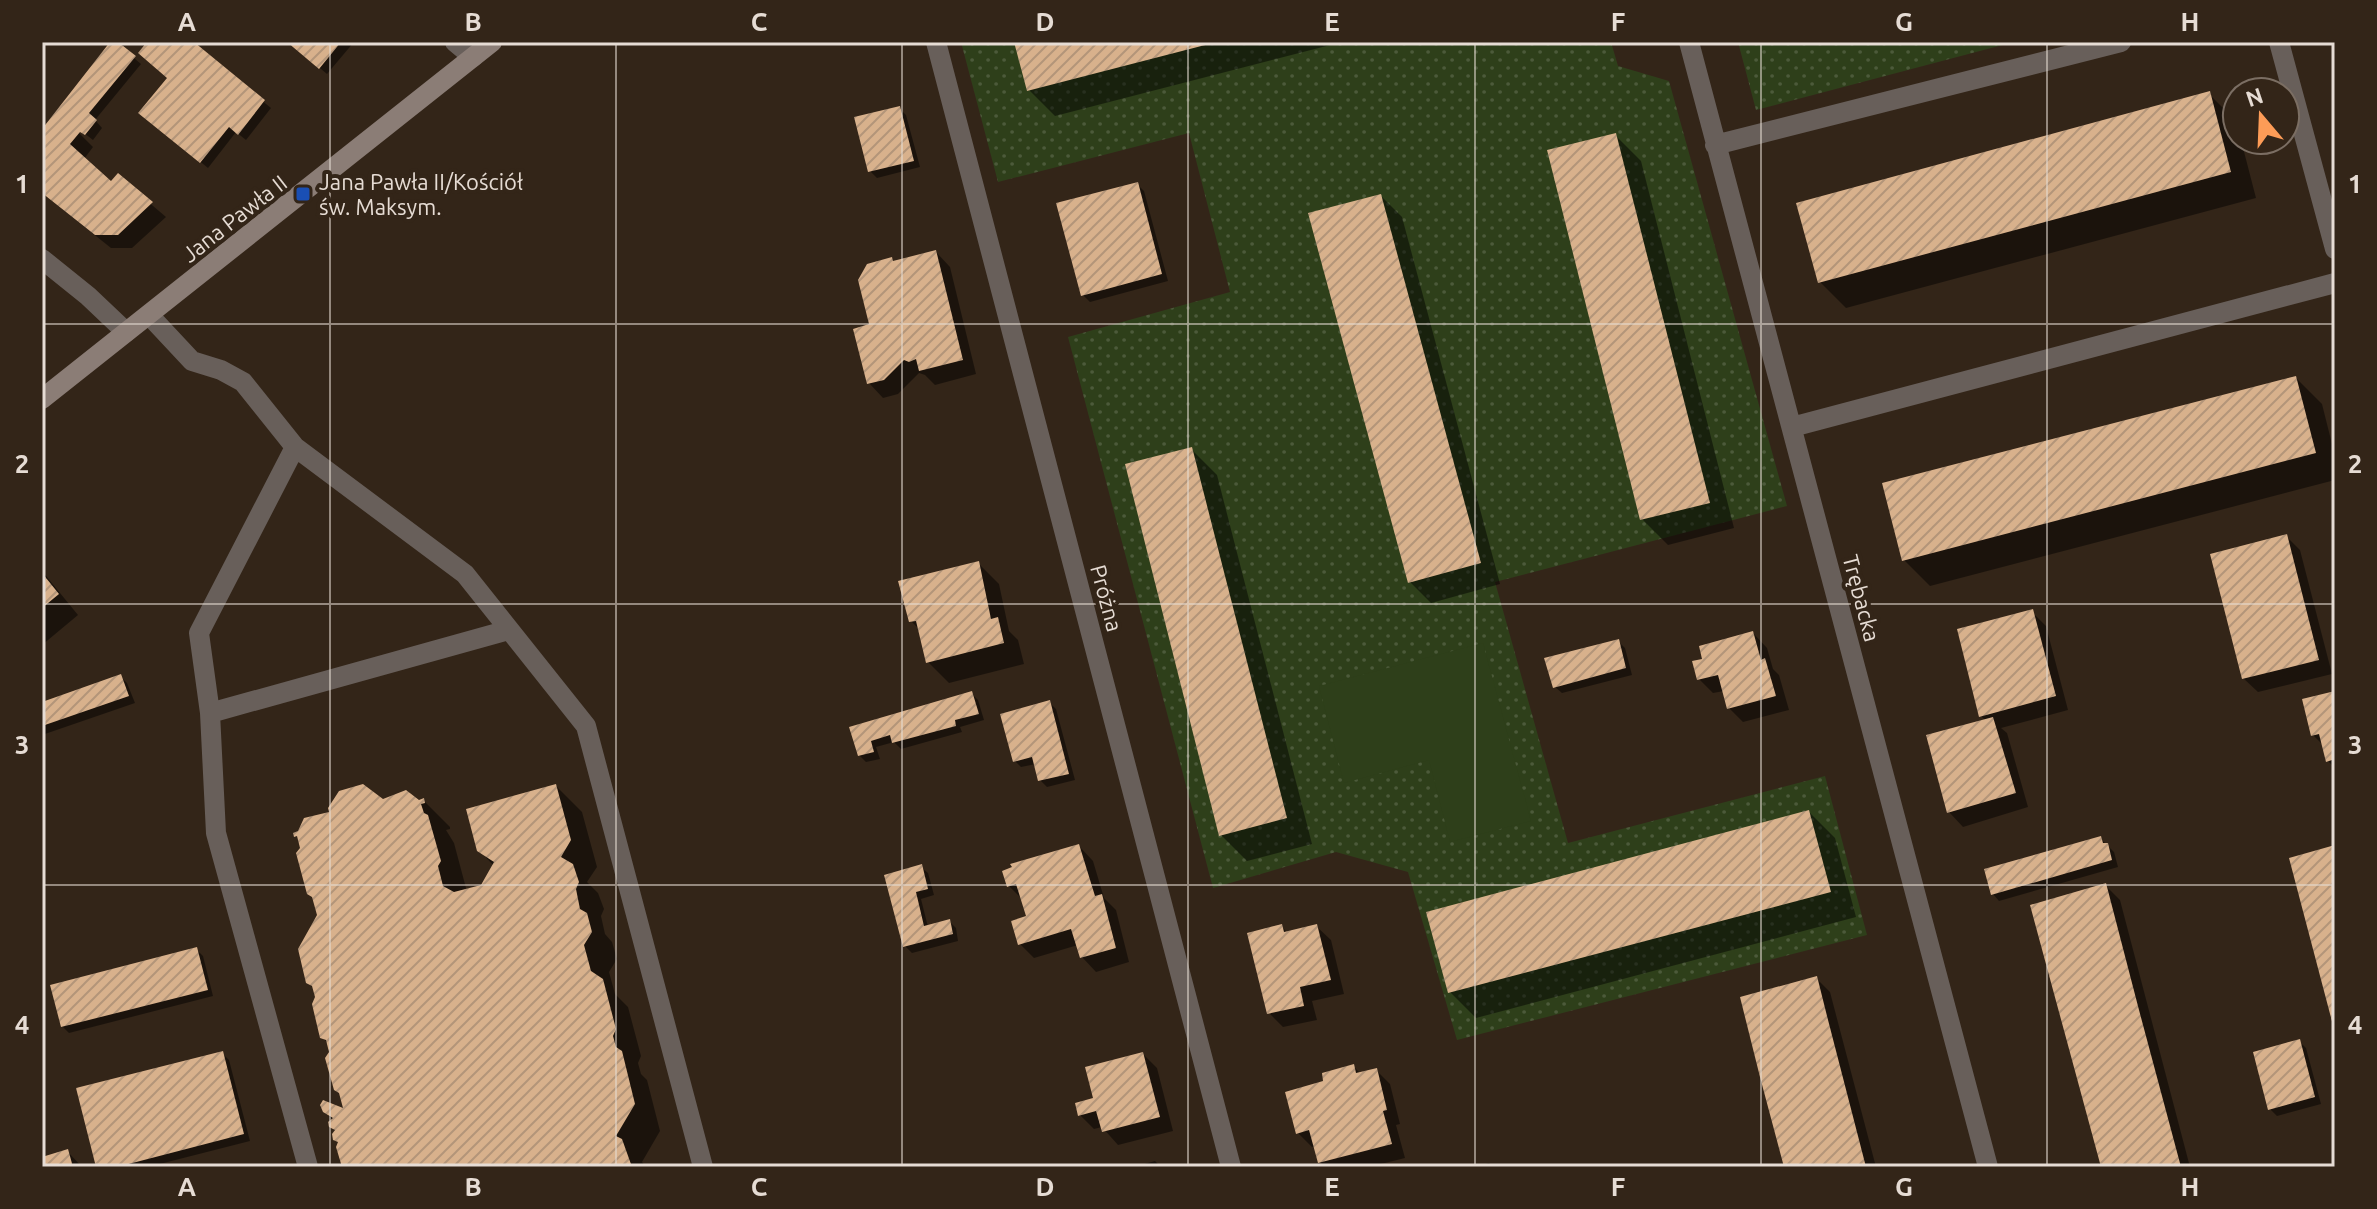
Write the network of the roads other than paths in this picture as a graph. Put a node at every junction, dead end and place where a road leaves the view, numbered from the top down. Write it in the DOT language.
graph roads {
  1 [pos="455,42"];
  2 [pos="492,42"];
  3 [pos="936,42"];
  4 [pos="1689,42"];
  5 [pos="2121,42"];
  6 [pos="2279,42"];
  7 [pos="473,57"];
  8 [pos="1715,145"];
  9 [pos="2335,249"];
  10 [pos="42,259"];
  11 [pos="2335,283"];
  12 [pos="149,315"];
  13 [pos="126,332"];
  14 [pos="42,399"];
  15 [pos="1792,427"];
  16 [pos="295,447"];
  17 [pos="509,630"];
  18 [pos="210,713"];
  19 [pos="308,1167"];
  20 [pos="703,1167"];
  21 [pos="1231,1167"];
  22 [pos="1988,1167"];
  1 -- 7 [label="street"];
  2 -- 7 [label="street, Jana Pawła II"];
  3 -- 21 [label="street, Próżna"];
  4 -- 8 [label="street, Trębacka"];
  5 -- 8 [label="street"];
  6 -- 9 [label="street"];
  7 -- 12 [label="street, Jana Pawła II"];
  8 -- 15 [label="street, Trębacka"];
  10 -- 13 [label="street"];
  11 -- 15 [label="street"];
  12 -- 13 [label="street, Jana Pawła II"];
  12 -- 16 [label="street"];
  13 -- 14 [label="street, Jana Pawła II"];
  15 -- 22 [label="street, Trębacka"];
  16 -- 17 [label="street"];
  16 -- 18 [label="street"];
  17 -- 18 [label="street"];
  17 -- 20 [label="street"];
  18 -- 19 [label="street"];
}
